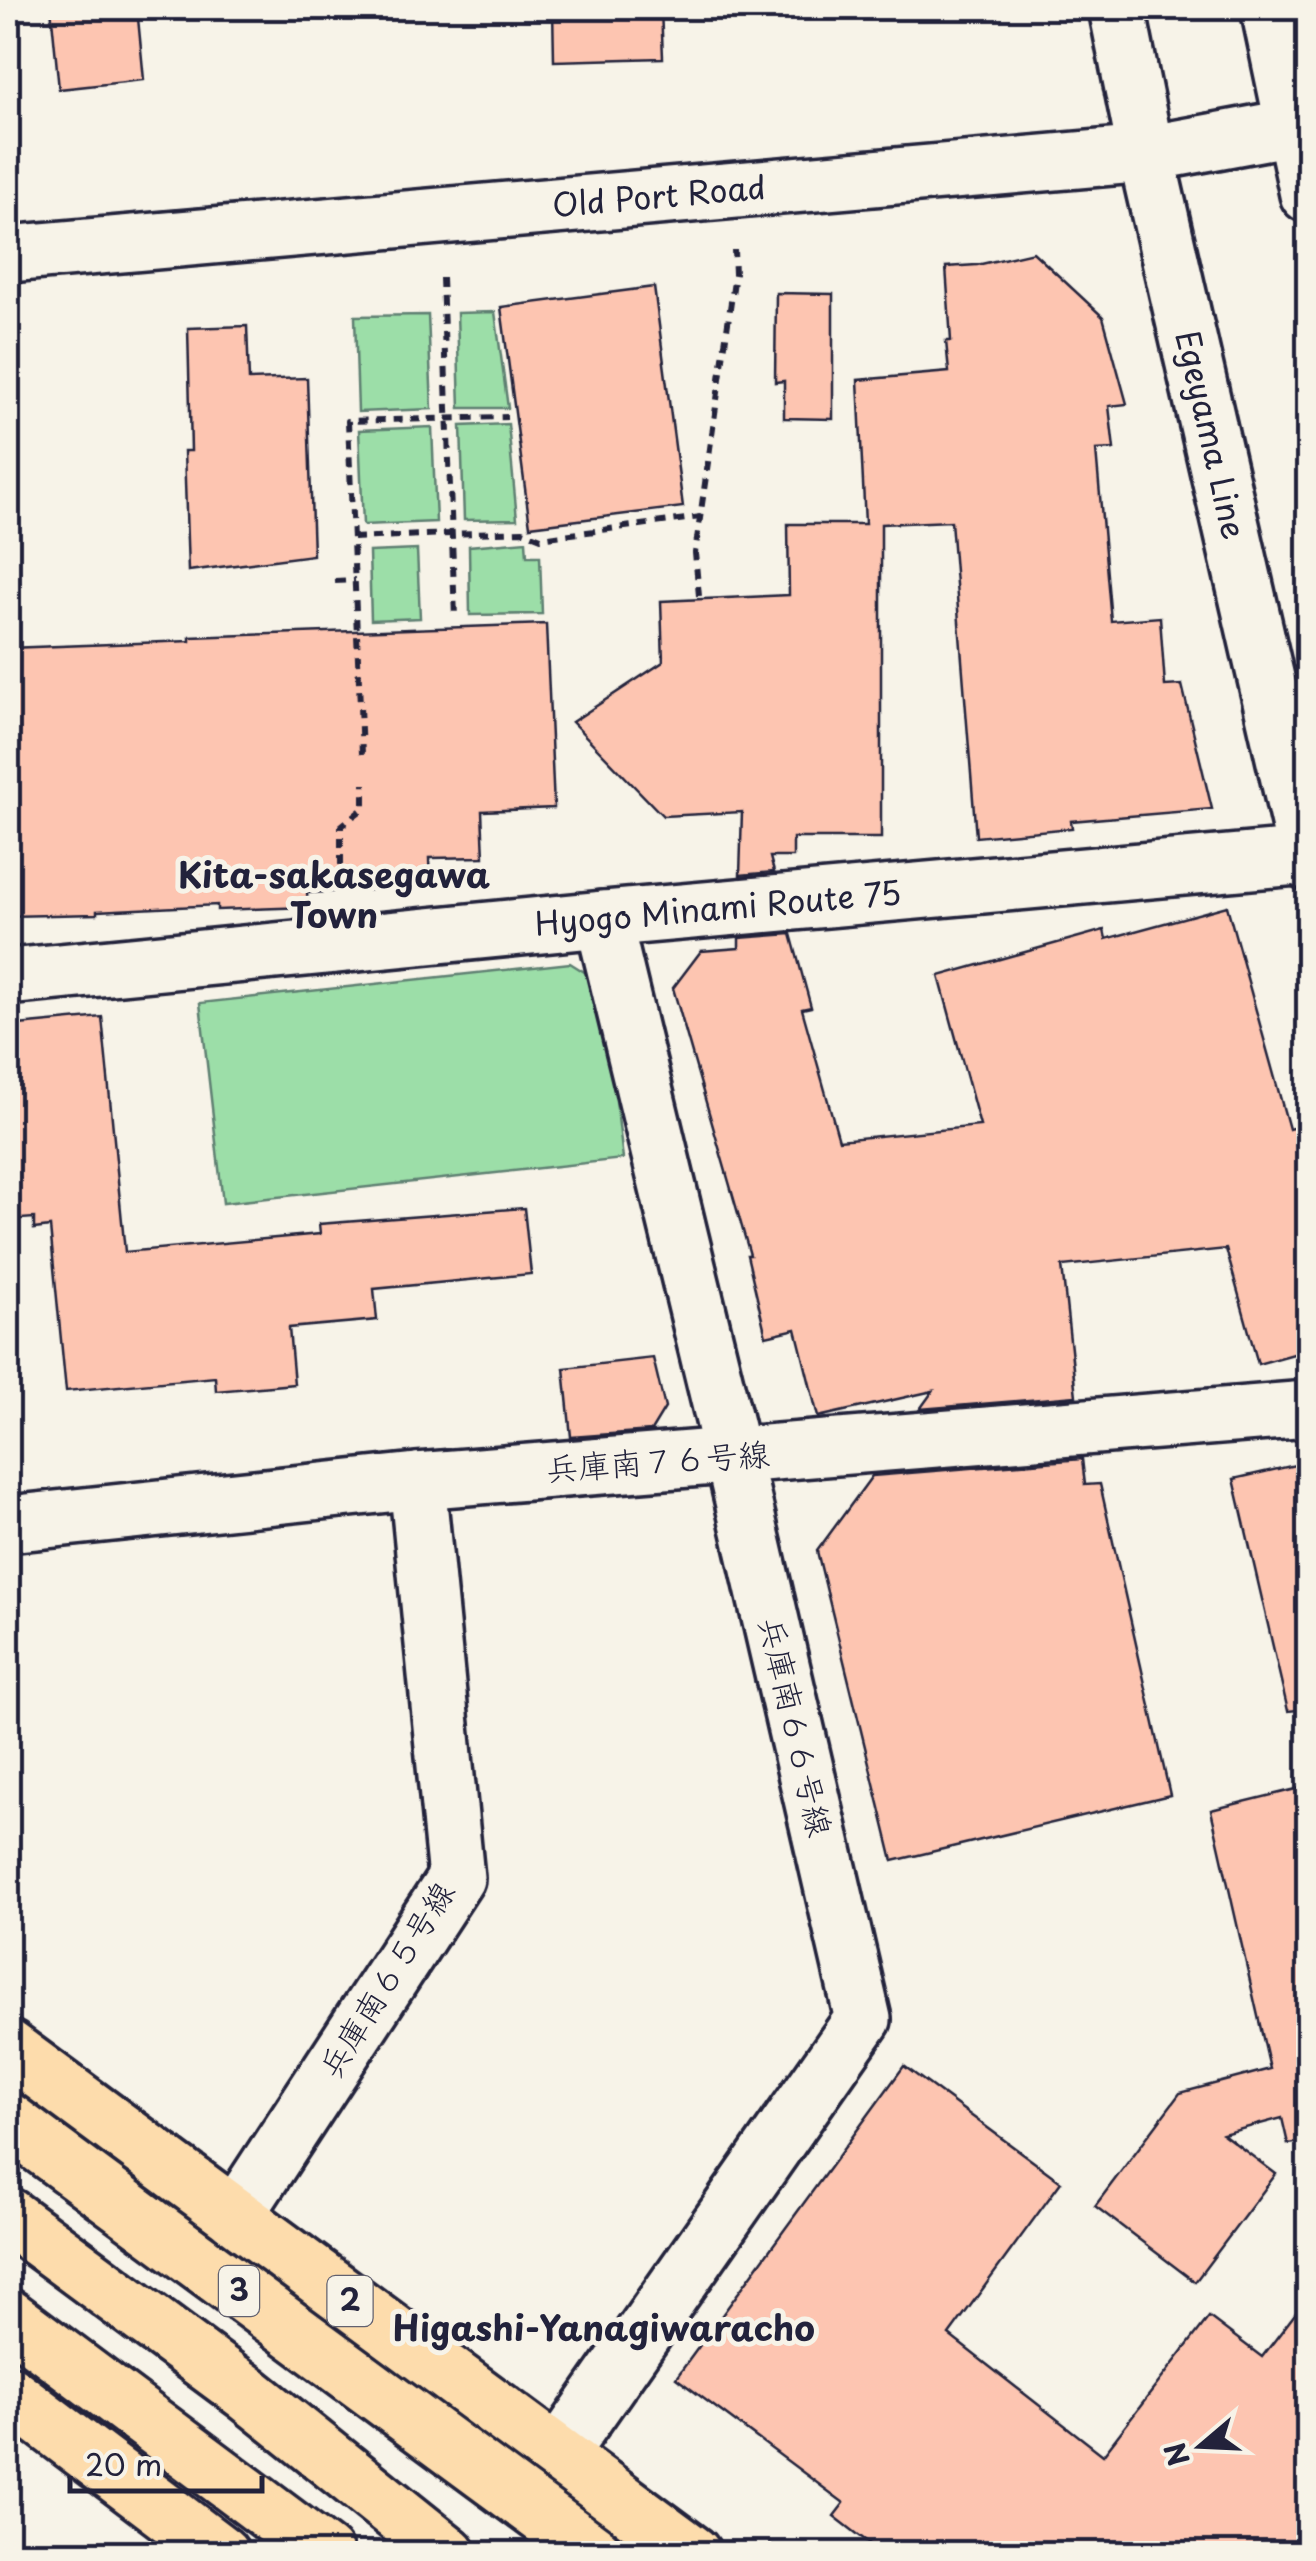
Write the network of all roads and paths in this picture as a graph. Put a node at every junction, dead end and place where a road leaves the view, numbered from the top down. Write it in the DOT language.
graph roads {
  1 [pos="1117,8"];
  2 [pos="1269,8"];
  3 [pos="1301,126"];
  4 [pos="1146,154"];
  5 [pos="730,191"];
  6 [pos="1308,194"];
  7 [pos="439,216"];
  8 [pos="8,254"];
  9 [pos="507,416"];
  10 [pos="448,418"];
  11 [pos="701,517"];
  12 [pos="451,533"];
  13 [pos="353,538"];
  14 [pos="355,580"];
  15 [pos="334,581"];
  16 [pos="699,596"];
  17 [pos="455,617"];
  18 [pos="362,754"];
  19 [pos="364,784"];
  20 [pos="1308,858"];
  21 [pos="603,919"];
  22 [pos="341,944"];
  23 [pos="8,977"];
  24 [pos="1308,1409"];
  25 [pos="732,1457"];
  26 [pos="417,1480"];
  27 [pos="8,1524"];
  28 [pos="8,2048"];
  29 [pos="8,2121"];
  30 [pos="8,2216"];
  31 [pos="235,2216"];
  32 [pos="8,2317"];
  33 [pos="8,2393"];
  34 [pos="558,2454"];
  35 [pos="470,2462"];
  36 [pos="221,2554"];
  37 [pos="325,2554"];
  38 [pos="448,2554"];
  39 [pos="574,2554"];
  40 [pos="595,2554"];
  41 [pos="693,2554"];
  1 -- 4 [label="street, Egeyama Line"];
  2 -- 3 [label="street"];
  3 -- 4 [label="street, Old Port Road"];
  3 -- 6 [label="street"];
  4 -- 5 [label="street, Old Port Road"];
  4 -- 20 [label="street, Egeyama Line"];
  5 -- 7 [label="street, Old Port Road"];
  5 -- 11 [label="path"];
  7 -- 8 [label="street, Old Port Road"];
  7 -- 10 [label="path"];
  9 -- 10 [label="path"];
  10 -- 12 [label="path"];
  10 -- 13 [label="path"];
  11 -- 12 [label="path"];
  11 -- 16 [label="path"];
  12 -- 13 [label="path"];
  12 -- 17 [label="path"];
  13 -- 14 [label="path"];
  14 -- 15 [label="path"];
  14 -- 18 [label="path"];
  19 -- 22 [label="path"];
  20 -- 21 [label="street, Hyogo Minami Route 75"];
  21 -- 22 [label="street, Hyogo Minami Route 75"];
  21 -- 25 [label="street, 兵庫南６６号線"];
  22 -- 23 [label="street, Hyogo Minami Route 75"];
  24 -- 25 [label="street, 兵庫南７６号線"];
  25 -- 26 [label="street, 兵庫南７６号線"];
  25 -- 34 [label="street, 兵庫南６６号線"];
  26 -- 27 [label="street, 兵庫南７６号線"];
  26 -- 31 [label="street, 兵庫南６５号線"];
  28 -- 31 [label="highway, 2"];
  29 -- 35 [label="highway, 3"];
  30 -- 38 [label="highway, 3"];
  31 -- 34 [label="highway, 2"];
  32 -- 37 [label="highway"];
  33 -- 36 [label="highway"];
  34 -- 41 [label="highway, 2"];
  35 -- 39 [label="highway, 3"];
  35 -- 40 [label="highway, 3"];
}
